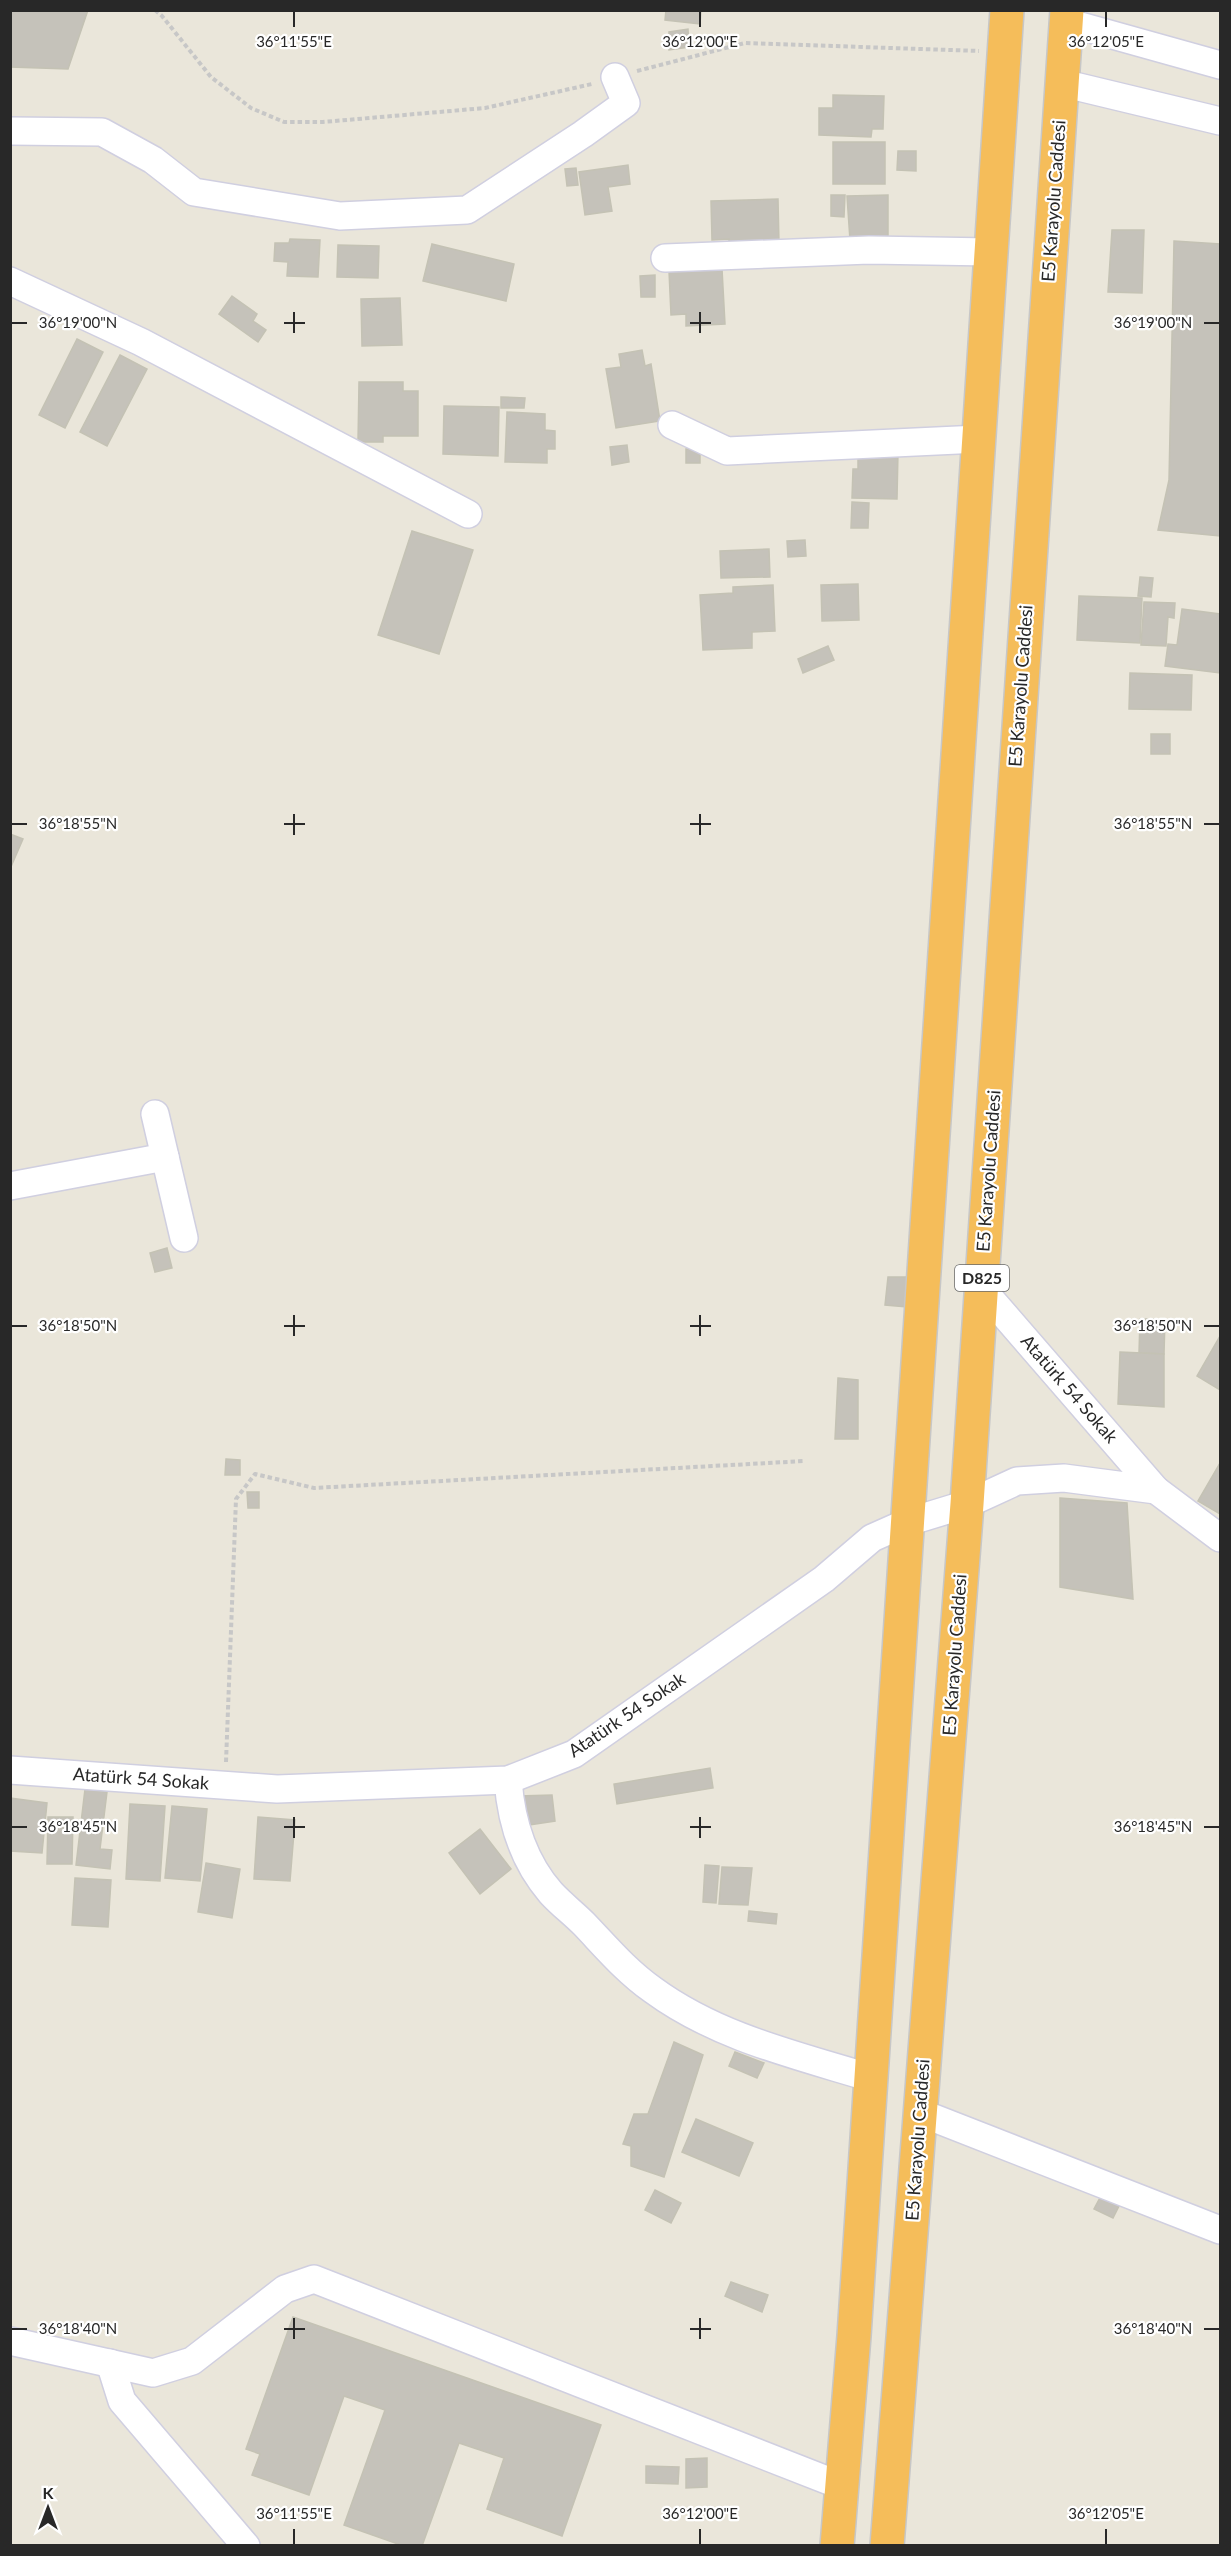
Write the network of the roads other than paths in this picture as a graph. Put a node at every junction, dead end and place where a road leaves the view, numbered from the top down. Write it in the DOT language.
graph roads {
  1 [pos="1007,10"];
  2 [pos="1066,16"];
  3 [pos="1221,65"];
  4 [pos="615,77"];
  5 [pos="1062,83"];
  6 [pos="1221,121"];
  7 [pos="10,131"];
  8 [pos="991,252"];
  9 [pos="665,258"];
  10 [pos="10,280"];
  11 [pos="672,425"];
  12 [pos="979,439"];
  13 [pos="468,514"];
  14 [pos="154,1114"];
  15 [pos="165,1157"];
  16 [pos="10,1186"];
  17 [pos="183,1238"];
  18 [pos="981,1288"];
  19 [pos="1156,1490"];
  20 [pos="967,1504"];
  21 [pos="908,1522"];
  22 [pos="1221,1538"];
  23 [pos="10,1770"];
  24 [pos="508,1780"];
  25 [pos="871,2078"];
  26 [pos="921,2113"];
  27 [pos="1221,2230"];
  28 [pos="10,2341"];
  29 [pos="110,2364"];
  30 [pos="842,2486"];
  31 [pos="246,2546"];
  32 [pos="837,2546"];
  33 [pos="887,2546"];
  1 -- 8 [label="highway"];
  2 -- 3 [label="street"];
  2 -- 5 [label="highway, E5 Karayolu Caddesi / D825"];
  4 -- 7 [label="street"];
  5 -- 6 [label="street"];
  5 -- 18 [label="highway, E5 Karayolu Caddesi / D825"];
  8 -- 9 [label="street"];
  8 -- 12 [label="highway"];
  10 -- 13 [label="street"];
  11 -- 12 [label="street"];
  12 -- 21 [label="highway"];
  14 -- 15 [label="street"];
  15 -- 16 [label="street"];
  15 -- 17 [label="street"];
  18 -- 19 [label="street, Atatürk 54 Sokak"];
  18 -- 20 [label="highway, E5 Karayolu Caddesi / D825"];
  19 -- 20 [label="street, Atatürk 54 Sokak"];
  19 -- 22 [label="street, Atatürk 54 Sokak"];
  20 -- 21 [label="street, Atatürk 54 Sokak"];
  20 -- 26 [label="highway, E5 Karayolu Caddesi / D825"];
  21 -- 24 [label="street, Atatürk 54 Sokak"];
  21 -- 25 [label="highway"];
  23 -- 24 [label="street, Atatürk 54 Sokak"];
  24 -- 25 [label="street"];
  25 -- 30 [label="highway"];
  26 -- 27 [label="street"];
  26 -- 33 [label="highway, E5 Karayolu Caddesi / D825"];
  28 -- 29 [label="street"];
  29 -- 30 [label="street"];
  29 -- 31 [label="street"];
  30 -- 32 [label="highway"];
}
